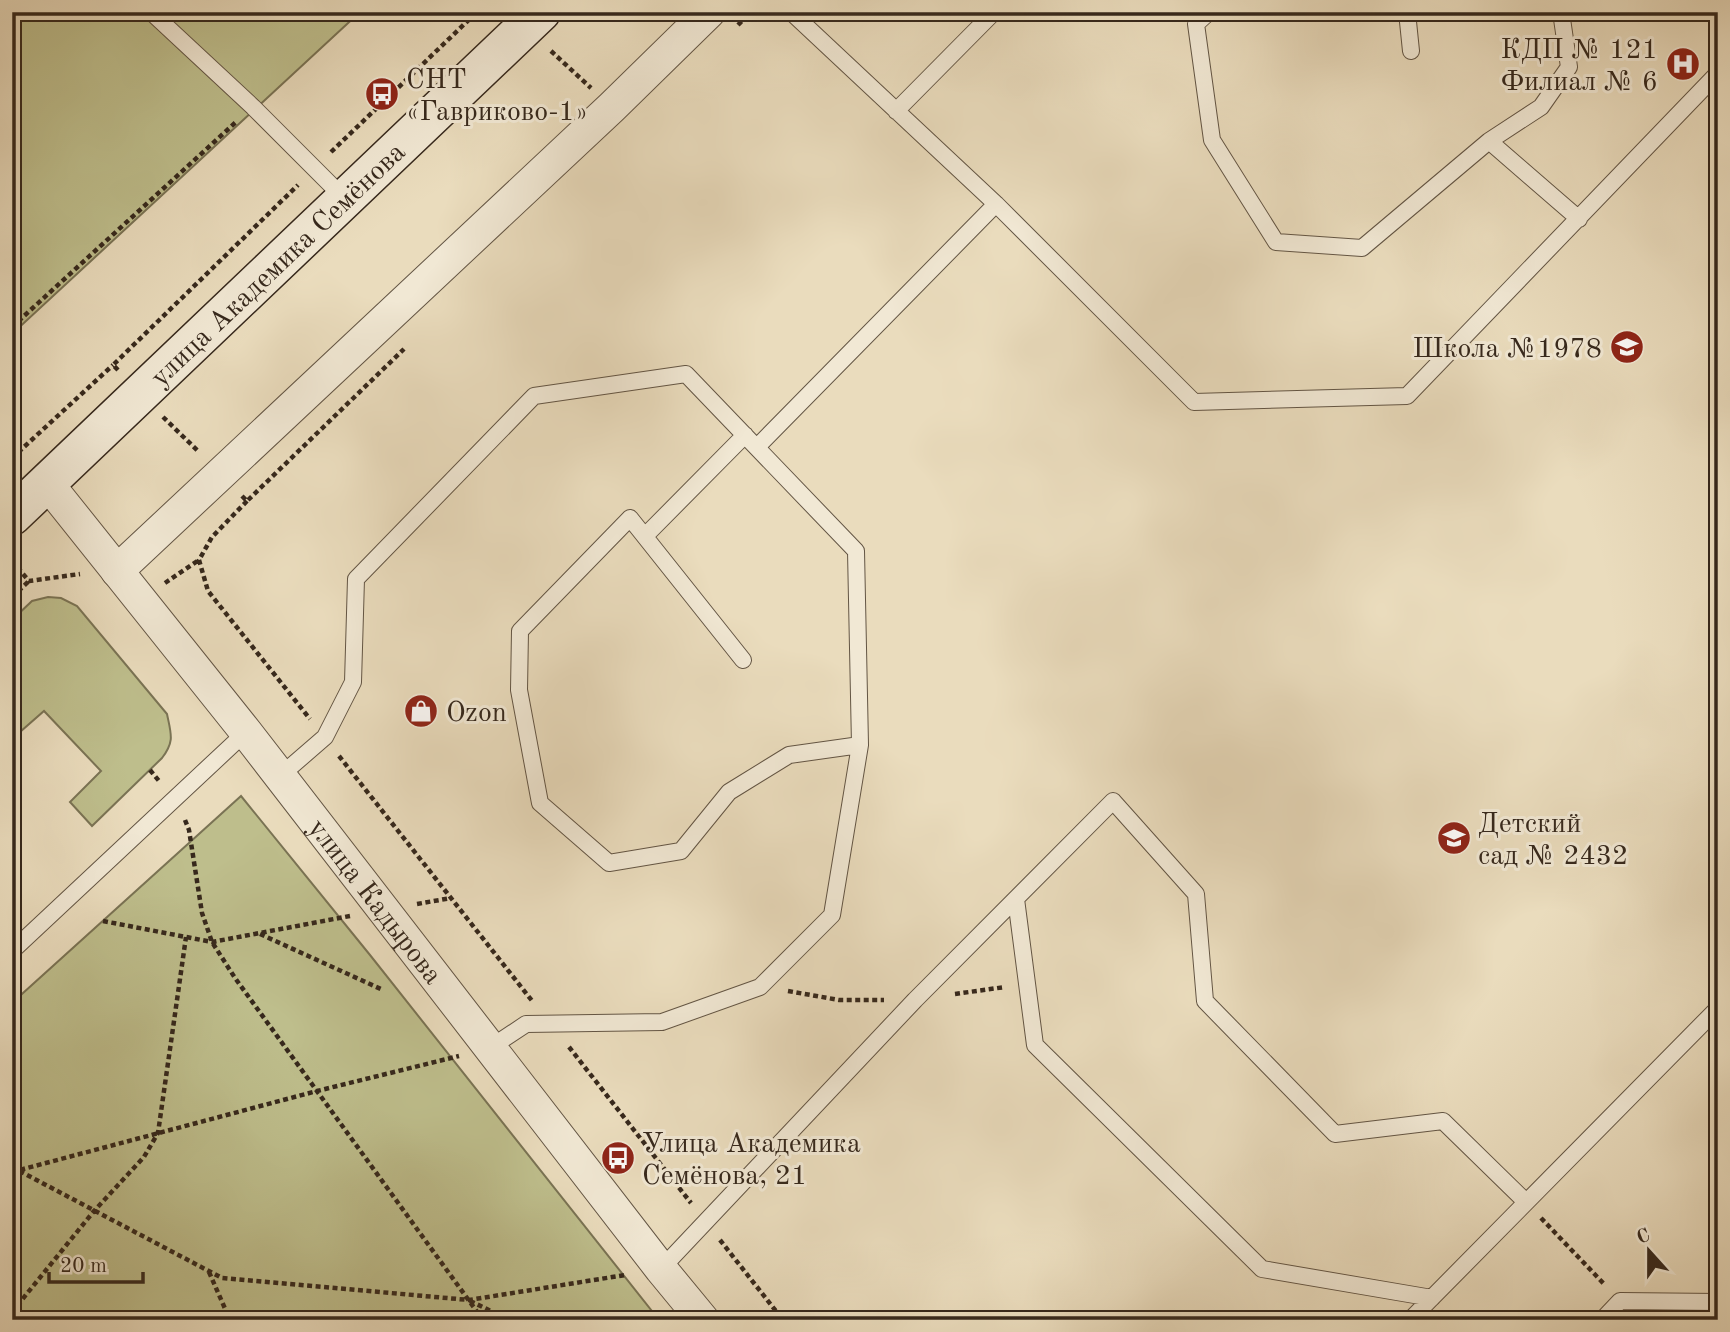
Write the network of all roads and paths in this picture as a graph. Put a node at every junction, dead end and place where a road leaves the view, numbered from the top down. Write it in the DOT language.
graph roads {
  1 [pos="151,12"];
  2 [pos="477,12"];
  3 [pos="709,12"];
  4 [pos="791,12"];
  5 [pos="994,12"];
  6 [pos="1209,12"];
  7 [pos="1407,12"];
  8 [pos="1561,12"];
  9 [pos="533,20"];
  10 [pos="1411,51"];
  11 [pos="1718,73"];
  12 [pos="253,107"];
  13 [pos="612,107"];
  14 [pos="896,111"];
  15 [pos="1489,141"];
  16 [pos="315,168"];
  17 [pos="345,199"];
  18 [pos="996,204"];
  19 [pos="1579,219"];
  20 [pos="12,327"];
  21 [pos="405,348"];
  22 [pos="113,365"];
  23 [pos="140,394"];
  24 [pos="745,435"];
  25 [pos="757,447"];
  26 [pos="12,458"];
  27 [pos="221,474"];
  28 [pos="47,483"];
  29 [pos="247,501"];
  30 [pos="12,516"];
  31 [pos="645,536"];
  32 [pos="117,571"];
  33 [pos="29,581"];
  34 [pos="12,597"];
  35 [pos="743,660"];
  36 [pos="246,733"];
  37 [pos="325,737"];
  38 [pos="860,745"];
  39 [pos="150,771"];
  40 [pos="280,776"];
  41 [pos="175,800"];
  42 [pos="451,898"];
  43 [pos="1016,899"];
  44 [pos="383,910"];
  45 [pos="103,921"];
  46 [pos="258,933"];
  47 [pos="186,937"];
  48 [pos="212,942"];
  49 [pos="12,951"];
  50 [pos="383,990"];
  51 [pos="1718,1008"];
  52 [pos="550,1023"];
  53 [pos="491,1048"];
  54 [pos="317,1091"];
  55 [pos="158,1133"];
  56 [pos="14,1170"];
  57 [pos="1526,1202"];
  58 [pos="94,1211"];
  59 [pos="706,1222"];
  60 [pos="661,1269"];
  61 [pos="209,1272"];
  62 [pos="1432,1298"];
  63 [pos="469,1300"];
  64 [pos="1620,1301"];
  65 [pos="1718,1302"];
  66 [pos="12,1312"];
  67 [pos="230,1320"];
  68 [pos="483,1320"];
  69 [pos="510,1320"];
  70 [pos="703,1320"];
  71 [pos="783,1320"];
  72 [pos="1410,1320"];
  73 [pos="1602,1320"];
  1 -- 12 [label="lane"];
  2 -- 16 [label="path"];
  3 -- 13 [label="street"];
  4 -- 14 [label="lane"];
  5 -- 14 [label="lane"];
  6 -- 15 [label="lane"];
  7 -- 10 [label="lane"];
  8 -- 15 [label="lane"];
  9 -- 13 [label="path"];
  9 -- 17 [label="main road, улица Академика Семёнова"];
  11 -- 19 [label="lane"];
  12 -- 16 [label="lane"];
  12 -- 20 [label="path"];
  13 -- 27 [label="street"];
  14 -- 18 [label="lane"];
  15 -- 19 [label="lane"];
  16 -- 17 [label="lane"];
  16 -- 22 [label="path"];
  17 -- 23 [label="main road, улица Академика Семёнова"];
  18 -- 19 [label="lane"];
  18 -- 25 [label="lane"];
  21 -- 29 [label="path"];
  22 -- 23 [label="path"];
  22 -- 26 [label="path"];
  23 -- 27 [label="path"];
  23 -- 28 [label="main road, улица Академика Семёнова"];
  24 -- 25 [label="lane"];
  24 -- 31 [label="lane"];
  24 -- 37 [label="lane"];
  25 -- 38 [label="lane"];
  27 -- 29 [label="path"];
  27 -- 32 [label="street"];
  28 -- 30 [label="main road, улица Академика Семёнова"];
  28 -- 32 [label="street, улица Кадырова"];
  29 -- 37 [label="path"];
  31 -- 35 [label="lane"];
  31 -- 38 [label="lane"];
  32 -- 36 [label="street, улица Кадырова"];
  33 -- 34 [label="path"];
  36 -- 40 [label="street, улица Кадырова"];
  36 -- 41 [label="lane"];
  37 -- 40 [label="lane"];
  37 -- 42 [label="path"];
  38 -- 52 [label="lane"];
  39 -- 41 [label="path"];
  40 -- 44 [label="street, улица Кадырова"];
  41 -- 48 [label="path"];
  41 -- 49 [label="lane"];
  42 -- 44 [label="path"];
  42 -- 52 [label="path"];
  43 -- 57 [label="lane"];
  43 -- 59 [label="lane"];
  43 -- 62 [label="lane"];
  44 -- 46 [label="path"];
  44 -- 53 [label="street, улица Кадырова"];
  45 -- 47 [label="path"];
  46 -- 48 [label="path"];
  46 -- 50 [label="path"];
  47 -- 48 [label="path"];
  47 -- 55 [label="path"];
  48 -- 54 [label="path"];
  51 -- 57 [label="lane"];
  52 -- 53 [label="lane"];
  52 -- 59 [label="path"];
  53 -- 54 [label="path"];
  53 -- 60 [label="street, улица Кадырова"];
  54 -- 55 [label="path"];
  54 -- 63 [label="path"];
  55 -- 56 [label="path"];
  55 -- 58 [label="path"];
  56 -- 58 [label="path"];
  57 -- 62 [label="lane"];
  57 -- 64 [label="path"];
  58 -- 61 [label="path"];
  58 -- 66 [label="path"];
  59 -- 60 [label="lane"];
  59 -- 71 [label="path"];
  60 -- 63 [label="path"];
  60 -- 70 [label="street, улица Кадырова"];
  61 -- 63 [label="path"];
  61 -- 67 [label="path"];
  62 -- 72 [label="lane"];
  63 -- 68 [label="path"];
  63 -- 69 [label="path"];
  64 -- 65 [label="lane"];
  64 -- 73 [label="lane"];
}
